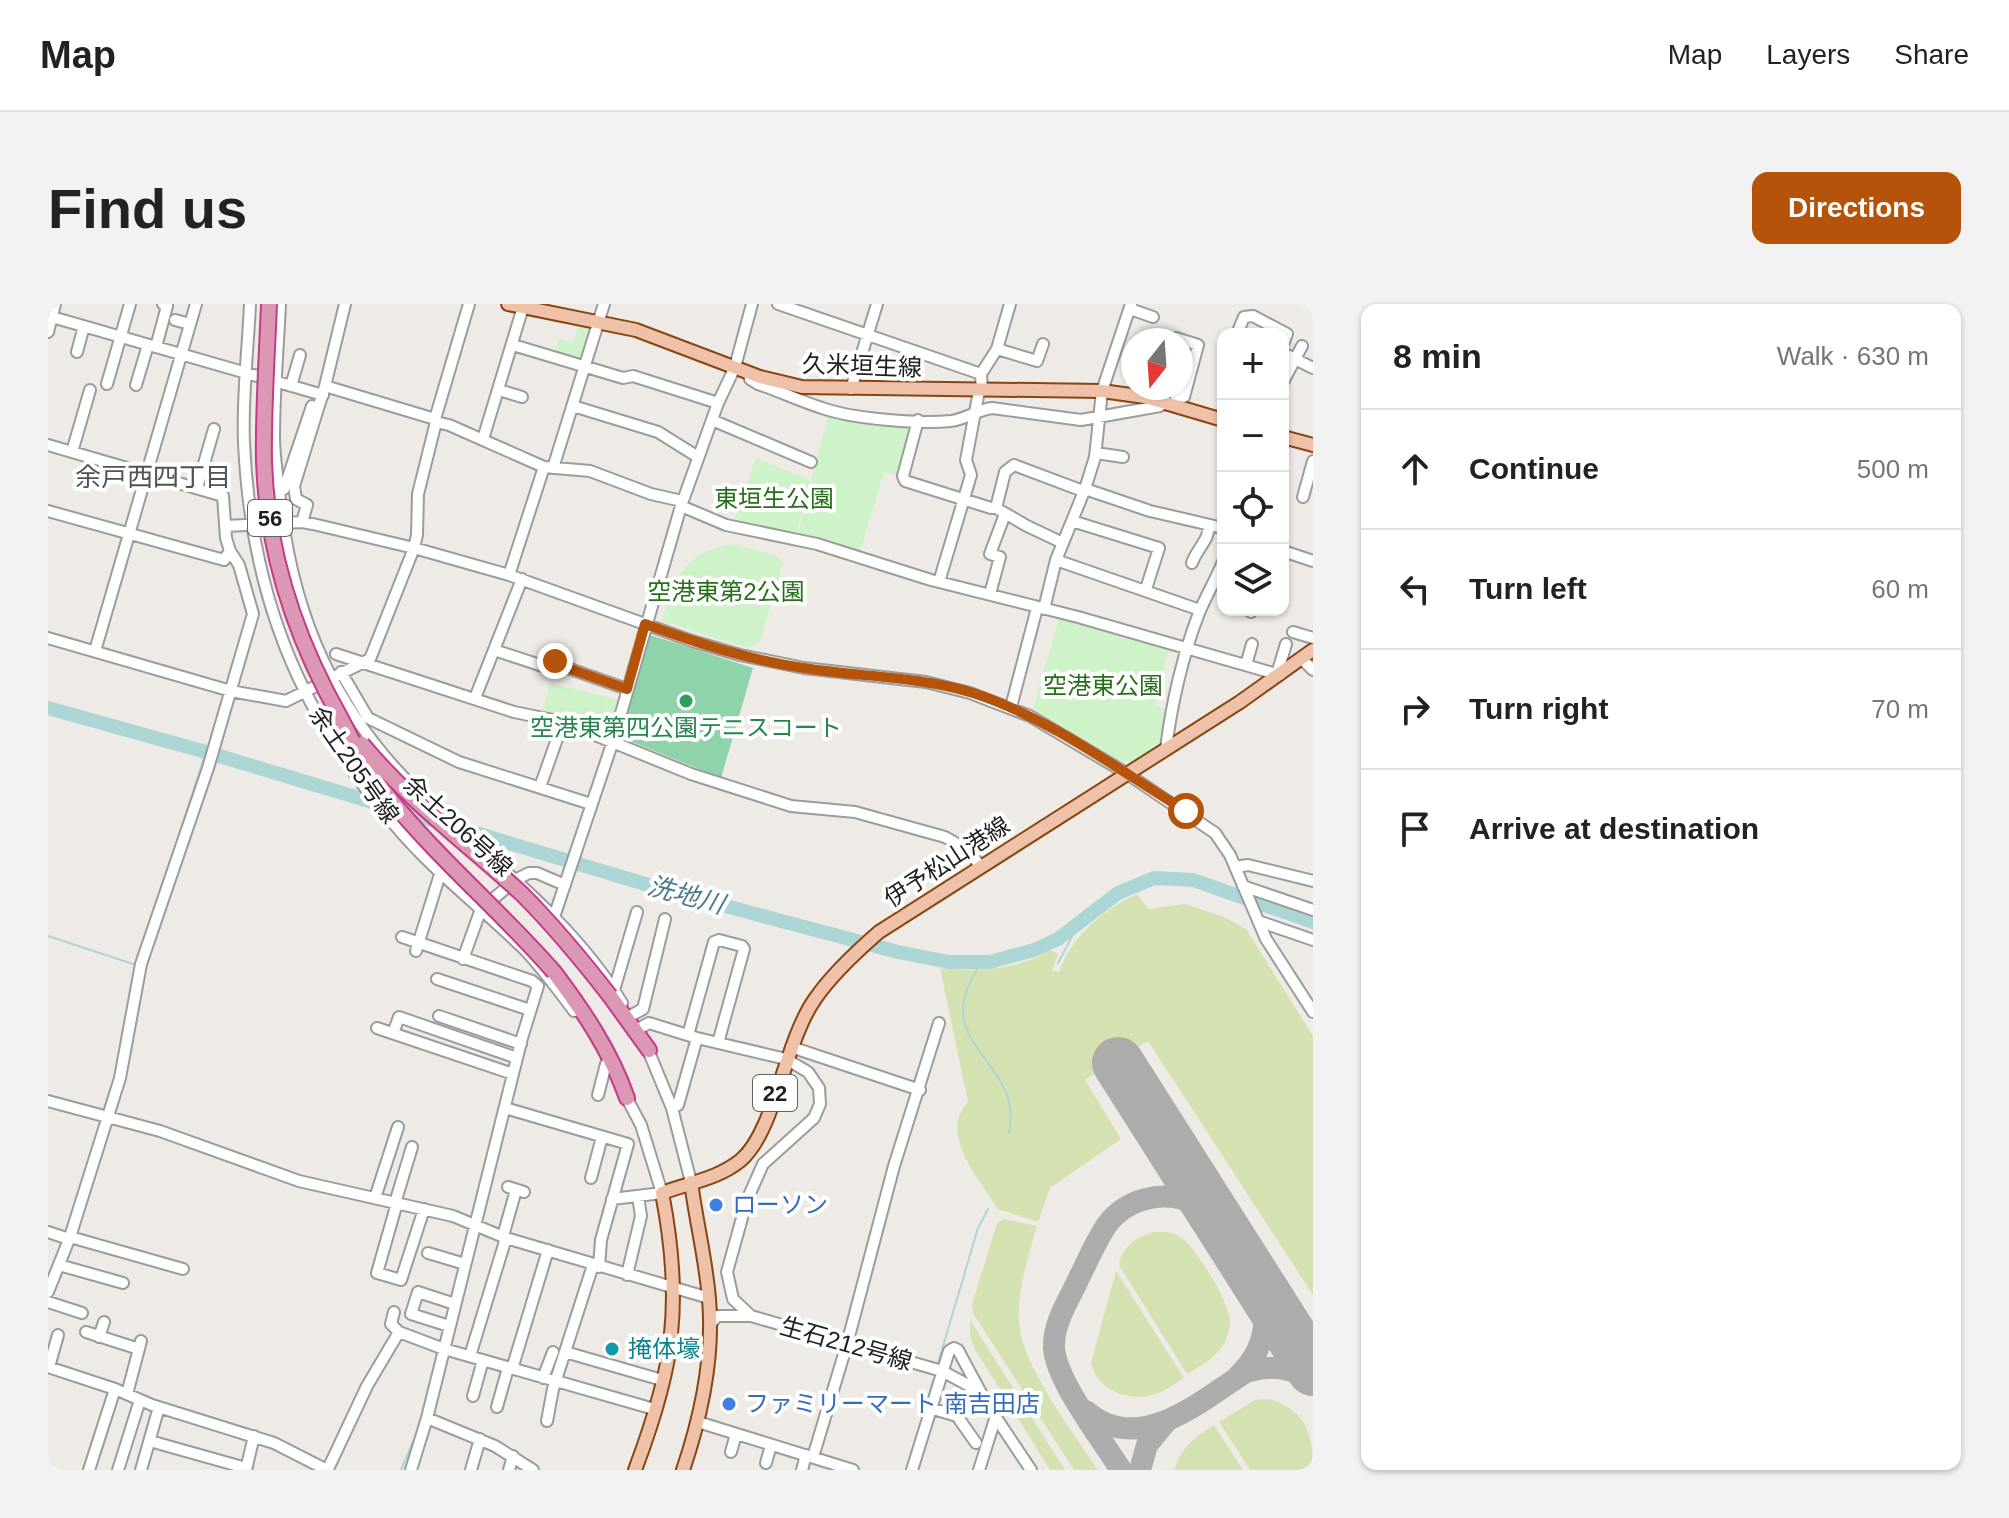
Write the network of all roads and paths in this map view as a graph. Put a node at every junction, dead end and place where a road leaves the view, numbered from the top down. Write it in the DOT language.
graph roads {
  1 [pos="55,304"];
  2 [pos="130,304"];
  3 [pos="163,304"];
  4 [pos="196,304"];
  5 [pos="250,304"];
  6 [pos="269,304"];
  7 [pos="280,304"];
  8 [pos="345,304"];
  9 [pos="469,304"];
  10 [pos="508,304"];
  11 [pos="604,304"];
  12 [pos="752,304"];
  13 [pos="778,304"];
  14 [pos="877,304"];
  15 [pos="1010,304"];
  16 [pos="1130,305"];
  17 [pos="523,307"];
  18 [pos="52,317"];
  19 [pos="1153,317"];
  20 [pos="175,320"];
  21 [pos="599,321"];
  22 [pos="190,324"];
  23 [pos="84,326"];
  24 [pos="1242,328"];
  25 [pos="1276,328"];
  26 [pos="48,332"];
  27 [pos="868,336"];
  28 [pos="121,337"];
  29 [pos="1193,343"];
  30 [pos="1043,344"];
  31 [pos="513,345"];
  32 [pos="152,346"];
  33 [pos="1302,346"];
  34 [pos="997,349"];
  35 [pos="77,352"];
  36 [pos="181,355"];
  37 [pos="300,355"];
  38 [pos="1289,356"];
  39 [pos="1296,359"];
  40 [pos="1193,364"];
  41 [pos="586,365"];
  42 [pos="735,367"];
  43 [pos="1313,368"];
  44 [pos="1289,371"];
  45 [pos="246,373"];
  46 [pos="749,373"];
  47 [pos="981,374"];
  48 [pos="111,379"];
  49 [pos="275,381"];
  50 [pos="136,385"];
  51 [pos="291,386"];
  52 [pos="851,389"];
  53 [pos="90,390"];
  54 [pos="499,390"];
  55 [pos="322,391"];
  56 [pos="981,391"];
  57 [pos="1102,391"];
  58 [pos="1121,393"];
  59 [pos="522,397"];
  60 [pos="1163,400"];
  61 [pos="1166,400"];
  62 [pos="718,403"];
  63 [pos="573,406"];
  64 [pos="975,412"];
  65 [pos="1099,418"];
  66 [pos="1217,418"];
  67 [pos="712,420"];
  68 [pos="918,420"];
  69 [pos="436,421"];
  70 [pos="214,429"];
  71 [pos="483,439"];
  72 [pos="1289,439"];
  73 [pos="48,445"];
  74 [pos="1313,445"];
  75 [pos="72,452"];
  76 [pos="1096,453"];
  77 [pos="698,457"];
  78 [pos="1123,457"];
  79 [pos="1313,461"];
  80 [pos="811,462"];
  81 [pos="549,467"];
  82 [pos="147,474"];
  83 [pos="197,488"];
  84 [pos="284,489"];
  85 [pos="1084,490"];
  86 [pos="1303,497"];
  87 [pos="964,500"];
  88 [pos="681,504"];
  89 [pos="48,511"];
  90 [pos="1001,511"];
  91 [pos="1072,521"];
  92 [pos="302,522"];
  93 [pos="282,523"];
  94 [pos="250,525"];
  95 [pos="1209,525"];
  96 [pos="225,526"];
  97 [pos="1217,527"];
  98 [pos="130,535"];
  99 [pos="1063,543"];
  100 [pos="414,548"];
  101 [pos="230,551"];
  102 [pos="1289,553"];
  103 [pos="1056,560"];
  104 [pos="1313,561"];
  105 [pos="1192,563"];
  106 [pos="509,575"];
  107 [pos="1217,575"];
  108 [pos="1037,578"];
  109 [pos="522,579"];
  110 [pos="1051,581"];
  111 [pos="939,582"];
  112 [pos="1146,589"];
  113 [pos="990,594"];
  114 [pos="1040,608"];
  115 [pos="1200,610"];
  116 [pos="262,624"];
  117 [pos="645,624"];
  118 [pos="1293,632"];
  119 [pos="48,638"];
  120 [pos="1313,638"];
  121 [pos="1252,644"];
  122 [pos="1286,644"];
  123 [pos="1189,649"];
  124 [pos="494,650"];
  125 [pos="1313,650"];
  126 [pos="95,651"];
  127 [pos="336,654"];
  128 [pos="1302,659"];
  129 [pos="361,662"];
  130 [pos="1246,665"];
  131 [pos="1313,670"];
  132 [pos="341,672"];
  133 [pos="1278,675"];
  134 [pos="331,678"];
  135 [pos="627,689"];
  136 [pos="231,691"];
  137 [pos="304,693"];
  138 [pos="475,698"];
  139 [pos="1011,707"];
  140 [pos="341,719"];
  141 [pos="563,722"];
  142 [pos="613,741"];
  143 [pos="1166,749"];
  144 [pos="1126,773"];
  145 [pos="540,787"];
  146 [pos="591,804"];
  147 [pos="980,866"];
  148 [pos="1235,867"];
  149 [pos="441,871"];
  150 [pos="517,879"];
  151 [pos="1313,881"];
  152 [pos="565,885"];
  153 [pos="1244,889"];
  154 [pos="481,909"];
  155 [pos="1313,910"];
  156 [pos="554,917"];
  157 [pos="633,917"];
  158 [pos="1256,917"];
  159 [pos="665,919"];
  160 [pos="402,937"];
  161 [pos="1313,940"];
  162 [pos="417,947"];
  163 [pos="457,959"];
  164 [pos="437,979"];
  165 [pos="612,993"];
  166 [pos="1312,1008"];
  167 [pos="530,1010"];
  168 [pos="439,1016"];
  169 [pos="630,1016"];
  170 [pos="939,1023"];
  171 [pos="377,1028"];
  172 [pos="638,1029"];
  173 [pos="393,1037"];
  174 [pos="692,1037"];
  175 [pos="718,1043"];
  176 [pos="521,1044"];
  177 [pos="649,1050"];
  178 [pos="788,1053"];
  179 [pos="517,1058"];
  180 [pos="606,1064"];
  181 [pos="513,1074"];
  182 [pos="920,1090"];
  183 [pos="598,1095"];
  184 [pos="627,1098"];
  185 [pos="48,1101"];
  186 [pos="505,1108"];
  187 [pos="672,1108"];
  188 [pos="108,1116"];
  189 [pos="399,1130"];
  190 [pos="602,1137"];
  191 [pos="412,1147"];
  192 [pos="591,1178"];
  193 [pos="691,1182"];
  194 [pos="516,1189"];
  195 [pos="662,1193"];
  196 [pos="638,1196"];
  197 [pos="375,1198"];
  198 [pos="612,1199"];
  199 [pos="396,1203"];
  200 [pos="424,1209"];
  201 [pos="475,1226"];
  202 [pos="48,1232"];
  203 [pos="504,1237"];
  204 [pos="70,1238"];
  205 [pos="548,1250"];
  206 [pos="428,1253"];
  207 [pos="465,1264"];
  208 [pos="59,1265"];
  209 [pos="596,1266"];
  210 [pos="183,1269"];
  211 [pos="627,1275"];
  212 [pos="123,1283"];
  213 [pos="673,1287"];
  214 [pos="48,1292"];
  215 [pos="709,1298"];
  216 [pos="48,1302"];
  217 [pos="455,1304"];
  218 [pos="394,1312"];
  219 [pos="82,1313"];
  220 [pos="751,1316"];
  221 [pos="104,1322"];
  222 [pos="710,1325"];
  223 [pos="449,1326"];
  224 [pos="86,1332"];
  225 [pos="399,1332"];
  226 [pos="58,1335"];
  227 [pos="99,1337"];
  228 [pos="847,1344"];
  229 [pos="444,1349"];
  230 [pos="553,1352"];
  231 [pos="565,1352"];
  232 [pos="470,1356"];
  233 [pos="483,1360"];
  234 [pos="48,1367"];
  235 [pos="510,1368"];
  236 [pos="942,1371"];
  237 [pos="543,1378"];
  238 [pos="662,1380"];
  239 [pos="556,1382"];
  240 [pos="115,1389"];
  241 [pos="127,1394"];
  242 [pos="473,1396"];
  243 [pos="140,1400"];
  244 [pos="987,1404"];
  245 [pos="159,1407"];
  246 [pos="497,1407"];
  247 [pos="930,1408"];
  248 [pos="654,1409"];
  249 [pos="546,1416"];
  250 [pos="996,1416"];
  251 [pos="427,1418"];
  252 [pos="698,1422"];
  253 [pos="736,1434"];
  254 [pos="254,1436"];
  255 [pos="480,1439"];
  256 [pos="150,1441"];
  257 [pos="976,1443"];
  258 [pos="771,1445"];
  259 [pos="731,1452"];
  260 [pos="513,1456"];
  261 [pos="809,1456"];
  262 [pos="766,1463"];
  263 [pos="246,1469"];
  264 [pos="89,1470"];
  265 [pos="118,1470"];
  266 [pos="141,1470"];
  267 [pos="328,1470"];
  268 [pos="411,1470"];
  269 [pos="471,1470"];
  270 [pos="509,1470"];
  271 [pos="533,1470"];
  272 [pos="635,1470"];
  273 [pos="683,1470"];
  274 [pos="802,1470"];
  275 [pos="853,1470"];
  276 [pos="912,1470"];
  277 [pos="979,1470"];
  278 [pos="1031,1470"];
  1 -- 18 [label="street"];
  2 -- 28 [label="street"];
  3 -- 32 [label="street"];
  4 -- 22 [label="street"];
  5 -- 45 [label="street, 余土205号線"];
  6 -- 140 [label="highway, 56, bridge"];
  7 -- 49 [label="street, 余土206号線"];
  8 -- 55 [label="street"];
  9 -- 69 [label="street"];
  10 -- 17 [label="main road, 久米垣生線"];
  11 -- 21 [label="street"];
  12 -- 42 [label="street"];
  13 -- 27 [label="street"];
  14 -- 27 [label="street"];
  15 -- 34 [label="street"];
  16 -- 19 [label="street"];
  16 -- 57 [label="street"];
  17 -- 21 [label="main road, 久米垣生線"];
  17 -- 31 [label="street"];
  18 -- 23 [label="street"];
  18 -- 26 [label="street"];
  20 -- 22 [label="street"];
  21 -- 41 [label="street"];
  21 -- 42 [label="main road, 久米垣生線"];
  22 -- 36 [label="street"];
  23 -- 28 [label="street"];
  23 -- 35 [label="street"];
  24 -- 25 [label="street"];
  27 -- 47 [label="street"];
  27 -- 52 [label="street"];
  28 -- 32 [label="street"];
  28 -- 48 [label="street"];
  29 -- 40 [label="street"];
  30 -- 34 [label="street"];
  31 -- 41 [label="street"];
  31 -- 54 [label="street"];
  32 -- 36 [label="street"];
  32 -- 50 [label="street"];
  33 -- 39 [label="street"];
  34 -- 47 [label="street"];
  36 -- 45 [label="street"];
  36 -- 82 [label="street"];
  37 -- 51 [label="street"];
  38 -- 39 [label="street"];
  39 -- 43 [label="street"];
  39 -- 44 [label="street"];
  41 -- 62 [label="street"];
  41 -- 63 [label="street"];
  42 -- 46 [label="main road, 久米垣生線"];
  42 -- 62 [label="street"];
  45 -- 49 [label="street"];
  45 -- 94 [label="street, 余土205号線"];
  46 -- 52 [label="main road, 久米垣生線"];
  46 -- 68 [label="street"];
  47 -- 56 [label="street"];
  49 -- 51 [label="street"];
  49 -- 93 [label="street, 余土206号線"];
  51 -- 55 [label="street"];
  52 -- 56 [label="main road, 久米垣生線"];
  53 -- 75 [label="street"];
  54 -- 59 [label="street"];
  54 -- 71 [label="street"];
  55 -- 69 [label="street"];
  55 -- 84 [label="street"];
  55 -- 92 [label="street"];
  56 -- 57 [label="main road, 久米垣生線"];
  56 -- 64 [label="street"];
  57 -- 58 [label="main road, 久米垣生線"];
  57 -- 65 [label="street"];
  60 -- 65 [label="street"];
  61 -- 66 [label="main road, 久米垣生線"];
  62 -- 67 [label="street"];
  63 -- 77 [label="street"];
  63 -- 81 [label="street"];
  64 -- 65 [label="street"];
  64 -- 68 [label="street"];
  64 -- 87 [label="street"];
  65 -- 76 [label="street"];
  67 -- 77 [label="street"];
  67 -- 80 [label="street"];
  68 -- 87 [label="street"];
  69 -- 71 [label="street"];
  69 -- 100 [label="street"];
  70 -- 83 [label="street"];
  71 -- 81 [label="street"];
  72 -- 74 [label="main road"];
  73 -- 75 [label="street"];
  75 -- 82 [label="street"];
  76 -- 78 [label="street"];
  76 -- 85 [label="street"];
  77 -- 88 [label="street"];
  79 -- 86 [label="street"];
  81 -- 88 [label="street"];
  81 -- 106 [label="street"];
  82 -- 83 [label="street"];
  82 -- 98 [label="street"];
  83 -- 96 [label="street"];
  85 -- 90 [label="street"];
  85 -- 91 [label="street"];
  85 -- 95 [label="street"];
  87 -- 90 [label="street"];
  87 -- 111 [label="street"];
  88 -- 111 [label="street"];
  88 -- 117 [label="street"];
  89 -- 98 [label="street"];
  90 -- 99 [label="street"];
  90 -- 113 [label="street"];
  91 -- 99 [label="street"];
  91 -- 112 [label="street"];
  92 -- 93 [label="street"];
  92 -- 100 [label="street"];
  93 -- 94 [label="street"];
  93 -- 134 [label="street, 余土206号線"];
  94 -- 96 [label="street"];
  94 -- 116 [label="street, 余土205号線"];
  95 -- 97 [label="street"];
  95 -- 105 [label="street"];
  96 -- 101 [label="street"];
  98 -- 101 [label="street"];
  98 -- 126 [label="street"];
  99 -- 103 [label="street"];
  100 -- 106 [label="street"];
  100 -- 129 [label="street"];
  101 -- 116 [label="street"];
  102 -- 104 [label="street"];
  103 -- 110 [label="street"];
  103 -- 112 [label="street"];
  106 -- 109 [label="street"];
  107 -- 115 [label="street"];
  108 -- 110 [label="street"];
  109 -- 117 [label="street"];
  109 -- 124 [label="street"];
  110 -- 114 [label="street"];
  111 -- 113 [label="street"];
  112 -- 115 [label="street"];
  113 -- 114 [label="street"];
  114 -- 123 [label="street"];
  114 -- 139 [label="street"];
  115 -- 123 [label="street"];
  116 -- 136 [label="street"];
  116 -- 137 [label="street, 余土205号線"];
  117 -- 135 [label="street"];
  117 -- 139 [label="street"];
  118 -- 120 [label="street"];
  119 -- 126 [label="street"];
  121 -- 130 [label="street"];
  122 -- 133 [label="street"];
  123 -- 130 [label="street"];
  123 -- 143 [label="street"];
  124 -- 135 [label="street"];
  124 -- 138 [label="street"];
  125 -- 128 [label="main road, 伊予松山港線 / 22"];
  126 -- 136 [label="street"];
  127 -- 129 [label="street"];
  128 -- 131 [label="street"];
  128 -- 133 [label="main road, 伊予松山港線 / 22"];
  129 -- 132 [label="street"];
  129 -- 138 [label="street"];
  130 -- 133 [label="street"];
  132 -- 134 [label="street"];
  132 -- 145 [label="street"];
  133 -- 143 [label="main road, 伊予松山港線 / 22"];
  134 -- 137 [label="street"];
  134 -- 150 [label="street, 余土206号線"];
  135 -- 142 [label="street"];
  136 -- 137 [label="street"];
  136 -- 188 [label="street"];
  137 -- 149 [label="street, 余土205号線"];
  138 -- 141 [label="street"];
  139 -- 144 [label="street"];
  140 -- 165 [label="highway, bridge"];
  140 -- 184 [label="highway, bridge"];
  141 -- 142 [label="street"];
  141 -- 145 [label="street"];
  142 -- 146 [label="street"];
  142 -- 147 [label="street"];
  143 -- 144 [label="main road, 伊予松山港線 / 22"];
  144 -- 147 [label="main road, 伊予松山港線 / 22"];
  144 -- 148 [label="street"];
  145 -- 146 [label="street"];
  146 -- 152 [label="street"];
  147 -- 178 [label="main road, 伊予松山港線 / 22"];
  148 -- 151 [label="street"];
  148 -- 153 [label="street"];
  149 -- 154 [label="street, 余土205号線"];
  149 -- 162 [label="street"];
  150 -- 152 [label="street"];
  150 -- 154 [label="street"];
  150 -- 156 [label="street, 余土206号線"];
  152 -- 156 [label="street"];
  153 -- 155 [label="street"];
  153 -- 158 [label="street"];
  154 -- 163 [label="street"];
  154 -- 180 [label="street, 余土205号線"];
  156 -- 165 [label="street, 余土206号線"];
  157 -- 165 [label="street"];
  158 -- 161 [label="street"];
  158 -- 166 [label="street"];
  159 -- 169 [label="street"];
  160 -- 162 [label="street"];
  162 -- 163 [label="street"];
  163 -- 167 [label="street"];
  164 -- 167 [label="street"];
  165 -- 169 [label="street, 余土206号線"];
  165 -- 177 [label="highway"];
  167 -- 176 [label="street"];
  168 -- 176 [label="street"];
  169 -- 172 [label="street, 余土206号線"];
  170 -- 182 [label="street"];
  171 -- 173 [label="street"];
  172 -- 174 [label="street"];
  172 -- 177 [label="street, 余土206号線"];
  173 -- 179 [label="street"];
  173 -- 181 [label="street"];
  174 -- 175 [label="street"];
  174 -- 175 [label="street"];
  174 -- 187 [label="street"];
  175 -- 178 [label="street"];
  176 -- 179 [label="street"];
  177 -- 187 [label="street, 余土206号線"];
  178 -- 182 [label="street"];
  178 -- 193 [label="main road, 伊予松山港線 / 22"];
  178 -- 220 [label="street"];
  179 -- 181 [label="street"];
  180 -- 183 [label="street"];
  180 -- 184 [label="street, 余土205号線"];
  181 -- 186 [label="street"];
  182 -- 228 [label="street"];
  184 -- 195 [label="street, 余土205号線"];
  185 -- 188 [label="street"];
  186 -- 190 [label="street"];
  186 -- 201 [label="street"];
  187 -- 193 [label="street, 余土206号線"];
  188 -- 197 [label="street"];
  188 -- 204 [label="street"];
  189 -- 197 [label="street"];
  190 -- 192 [label="street"];
  190 -- 198 [label="street"];
  191 -- 199 [label="street"];
  193 -- 195 [label="main road, 伊予松山港線 / 22"];
  193 -- 215 [label="main road"];
  194 -- 203 [label="street"];
  195 -- 196 [label="street"];
  195 -- 213 [label="main road"];
  196 -- 198 [label="street"];
  196 -- 211 [label="street"];
  197 -- 199 [label="street"];
  198 -- 209 [label="street"];
  199 -- 200 [label="street"];
  199 -- 200 [label="street"];
  200 -- 201 [label="street"];
  201 -- 203 [label="street"];
  201 -- 207 [label="street"];
  202 -- 204 [label="street"];
  203 -- 205 [label="street"];
  203 -- 232 [label="street"];
  204 -- 208 [label="street"];
  204 -- 210 [label="street"];
  205 -- 209 [label="street"];
  205 -- 235 [label="street"];
  206 -- 207 [label="street"];
  207 -- 217 [label="street"];
  208 -- 212 [label="street"];
  208 -- 214 [label="street"];
  209 -- 211 [label="street"];
  209 -- 231 [label="street"];
  211 -- 213 [label="street"];
  213 -- 215 [label="street"];
  213 -- 238 [label="main road"];
  215 -- 222 [label="main road"];
  216 -- 219 [label="street"];
  217 -- 223 [label="street"];
  217 -- 223 [label="street"];
  218 -- 225 [label="street"];
  220 -- 222 [label="street"];
  220 -- 228 [label="street, 生石212号線"];
  221 -- 227 [label="street"];
  222 -- 252 [label="main road"];
  223 -- 229 [label="street"];
  224 -- 227 [label="street"];
  225 -- 229 [label="street"];
  225 -- 267 [label="street"];
  226 -- 234 [label="street"];
  227 -- 241 [label="street"];
  228 -- 236 [label="street, 生石212号線"];
  228 -- 261 [label="street"];
  229 -- 232 [label="street"];
  229 -- 251 [label="street"];
  230 -- 237 [label="street"];
  231 -- 238 [label="street"];
  231 -- 239 [label="street"];
  232 -- 233 [label="street"];
  233 -- 235 [label="street"];
  233 -- 242 [label="street"];
  234 -- 240 [label="street"];
  235 -- 237 [label="street"];
  235 -- 246 [label="street"];
  236 -- 244 [label="street, 生石212号線"];
  236 -- 244 [label="street"];
  236 -- 247 [label="street"];
  237 -- 239 [label="street"];
  238 -- 248 [label="main road"];
  239 -- 248 [label="street"];
  239 -- 249 [label="street"];
  240 -- 241 [label="street"];
  240 -- 264 [label="street"];
  241 -- 243 [label="street"];
  243 -- 245 [label="street"];
  243 -- 265 [label="street"];
  244 -- 250 [label="street"];
  245 -- 254 [label="street"];
  245 -- 256 [label="street"];
  247 -- 257 [label="street"];
  247 -- 276 [label="street"];
  248 -- 272 [label="main road"];
  250 -- 277 [label="street"];
  250 -- 278 [label="street"];
  251 -- 255 [label="street"];
  251 -- 268 [label="street"];
  252 -- 253 [label="street"];
  252 -- 273 [label="main road"];
  253 -- 258 [label="street"];
  253 -- 259 [label="street"];
  254 -- 263 [label="street"];
  254 -- 267 [label="street"];
  255 -- 260 [label="street"];
  255 -- 269 [label="street"];
  256 -- 263 [label="street"];
  256 -- 266 [label="street"];
  258 -- 261 [label="street"];
  258 -- 262 [label="street"];
  260 -- 270 [label="street"];
  260 -- 271 [label="street"];
  261 -- 274 [label="street"];
  261 -- 275 [label="street"];
}
